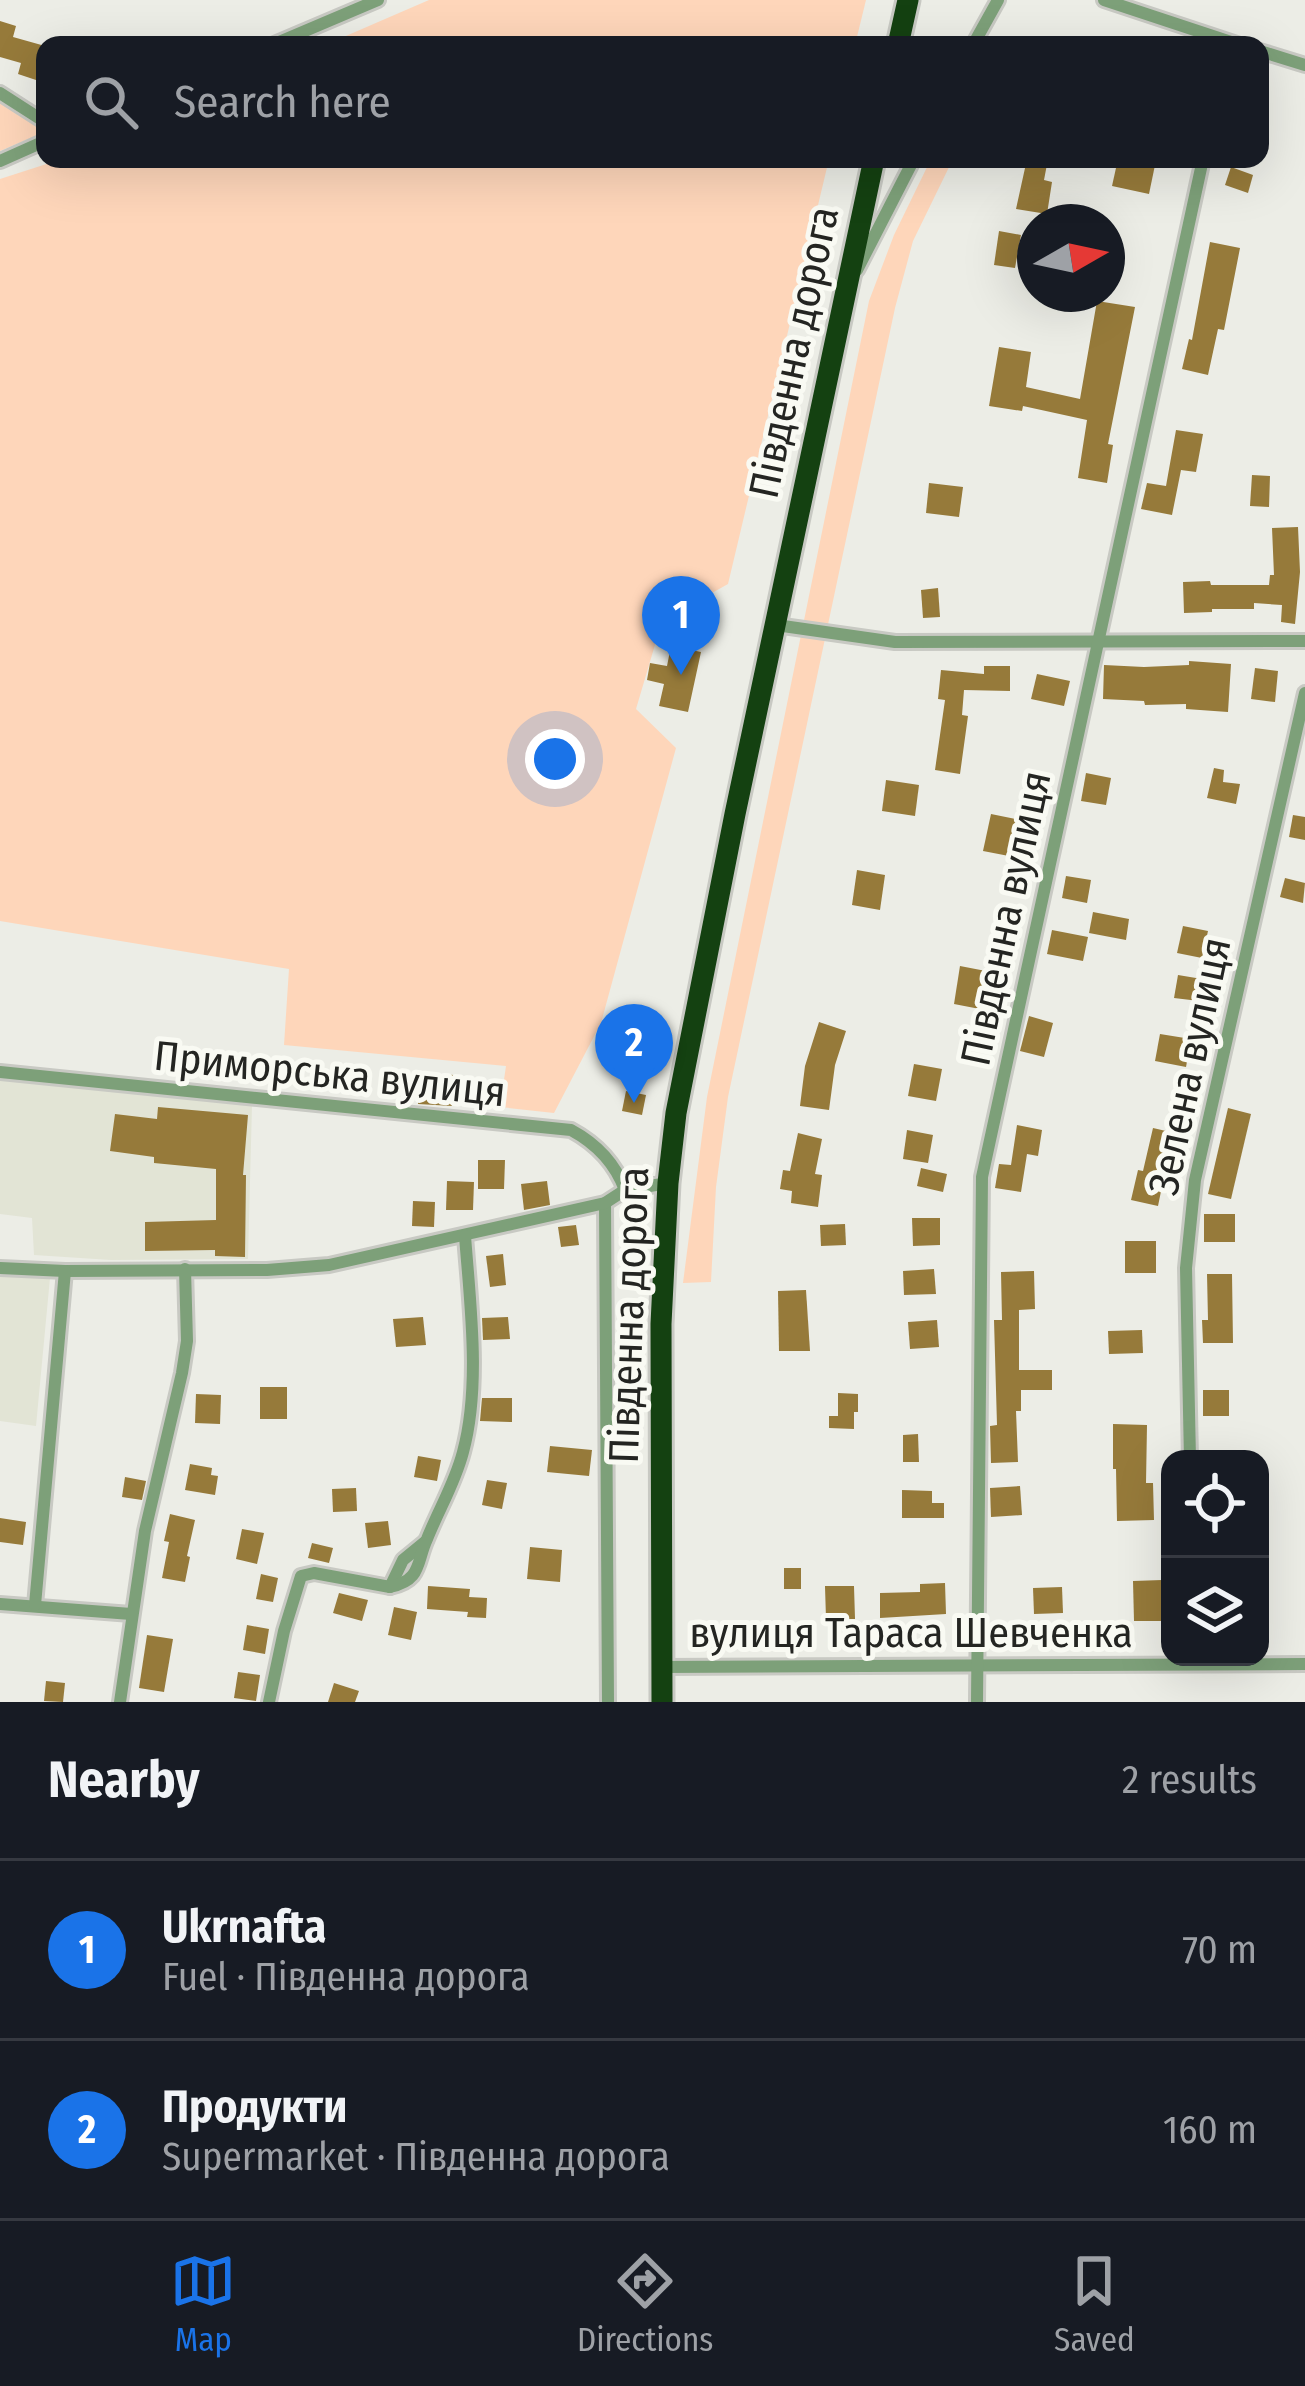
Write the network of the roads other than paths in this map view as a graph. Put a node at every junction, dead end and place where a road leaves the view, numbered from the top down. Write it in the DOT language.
graph roads {
  1 [pos="378,0"];
  2 [pos="908,0"];
  3 [pos="998,0"];
  4 [pos="1103,0"];
  5 [pos="293,36"];
  6 [pos="900,36"];
  7 [pos="978,36"];
  8 [pos="1209,36"];
  9 [pos="1269,54"];
  10 [pos="1305,65"];
  11 [pos="0,93"];
  12 [pos="36,116"];
  13 [pos="36,145"];
  14 [pos="0,160"];
  15 [pos="872,168"];
  16 [pos="909,168"];
  17 [pos="1201,168"];
  18 [pos="846,292"];
  19 [pos="776,625"];
  20 [pos="1305,641"];
  21 [pos="1098,642"];
  22 [pos="1305,693"];
  23 [pos="0,1072"];
  24 [pos="668,1183"];
  25 [pos="625,1190"];
  26 [pos="605,1203"];
  27 [pos="465,1236"];
  28 [pos="0,1268"];
  29 [pos="185,1269"];
  30 [pos="65,1271"];
  31 [pos="1190,1450"];
  32 [pos="0,1604"];
  33 [pos="34,1606"];
  34 [pos="131,1614"];
  35 [pos="1161,1661"];
  36 [pos="1269,1663"];
  37 [pos="977,1664"];
  38 [pos="1305,1664"];
  39 [pos="661,1667"];
  40 [pos="120,1702"];
  41 [pos="269,1702"];
  42 [pos="608,1702"];
  43 [pos="662,1702"];
  44 [pos="977,1702"];
  1 -- 5 [label="street"];
  2 -- 6 [label="highway"];
  3 -- 7 [label="street"];
  4 -- 8 [label="street"];
  9 -- 10 [label="street"];
  11 -- 12 [label="street"];
  13 -- 14 [label="street"];
  15 -- 18 [label="highway, Південна дорога"];
  16 -- 18 [label="street"];
  17 -- 21 [label="street, Південна вулиця"];
  18 -- 19 [label="highway, Південна дорога"];
  19 -- 21 [label="street"];
  19 -- 24 [label="highway, Південна дорога"];
  20 -- 21 [label="street"];
  21 -- 37 [label="street, Південна вулиця"];
  22 -- 31 [label="street, Зелена вулиця"];
  23 -- 25 [label="street, Приморська вулиця"];
  24 -- 25 [label="street"];
  24 -- 39 [label="highway, Південна дорога"];
  25 -- 26 [label="street"];
  26 -- 27 [label="street"];
  26 -- 42 [label="street"];
  27 -- 29 [label="street"];
  27 -- 41 [label="street"];
  28 -- 30 [label="street"];
  29 -- 30 [label="street"];
  29 -- 34 [label="street"];
  30 -- 33 [label="street"];
  32 -- 33 [label="street"];
  33 -- 34 [label="street"];
  34 -- 40 [label="street"];
  35 -- 37 [label="street, вулиця Тараса Шевченка"];
  36 -- 38 [label="street, вулиця Тараса Шевченка"];
  37 -- 39 [label="street, вулиця Тараса Шевченка"];
  37 -- 44 [label="street, Південна вулиця"];
  39 -- 43 [label="highway, Південна дорога"];
}
